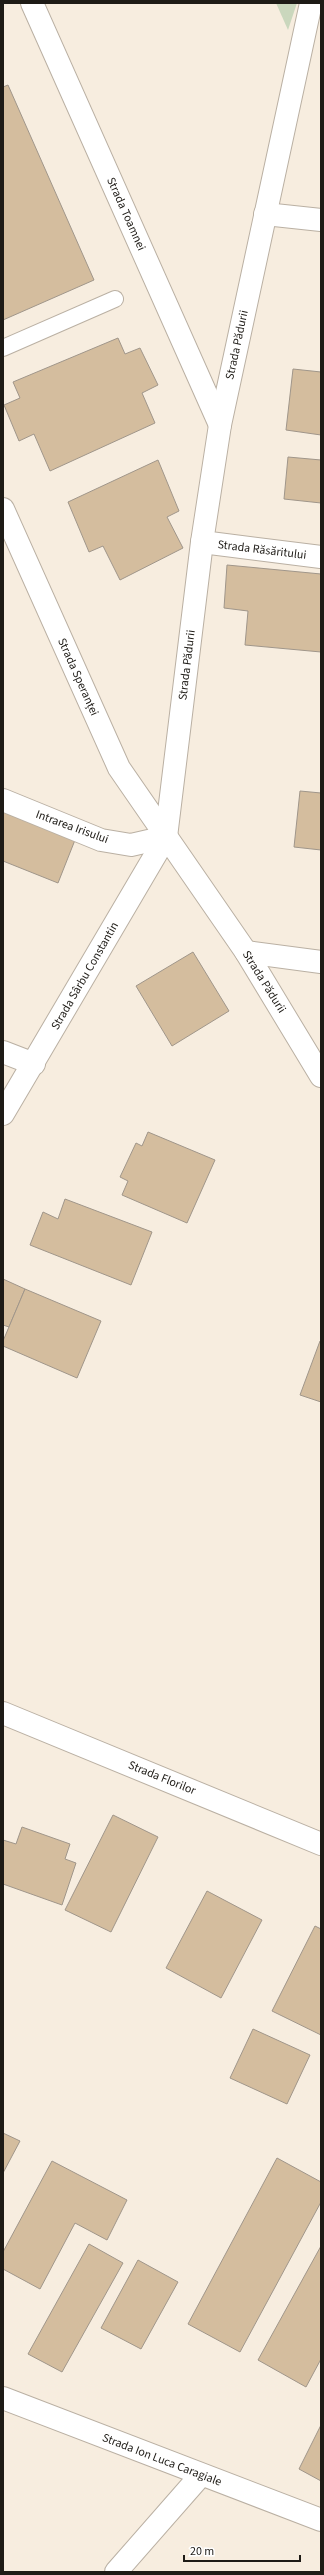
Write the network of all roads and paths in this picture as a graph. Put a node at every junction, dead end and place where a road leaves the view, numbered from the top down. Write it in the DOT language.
graph roads {
  1 [pos="32,3"];
  2 [pos="311,3"];
  3 [pos="265,214"];
  4 [pos="321,220"];
  5 [pos="116,299"];
  6 [pos="3,348"];
  7 [pos="220,425"];
  8 [pos="3,509"];
  9 [pos="202,542"];
  10 [pos="321,557"];
  11 [pos="3,800"];
  12 [pos="166,837"];
  13 [pos="246,952"];
  14 [pos="321,962"];
  15 [pos="3,1052"];
  16 [pos="34,1064"];
  17 [pos="318,1068"];
  18 [pos="3,1114"];
  19 [pos="3,1714"];
  20 [pos="321,1844"];
  21 [pos="3,2398"];
  22 [pos="201,2475"];
  23 [pos="321,2520"];
  24 [pos="116,2572"];
  1 -- 7 [label="street, Strada Toamnei"];
  2 -- 3 [label="street, Strada Pădurii"];
  3 -- 4 [label="street"];
  3 -- 7 [label="street, Strada Pădurii"];
  5 -- 6 [label="lane"];
  7 -- 9 [label="street, Strada Pădurii"];
  8 -- 12 [label="street, Strada Speranței"];
  9 -- 10 [label="street, Strada Răsăritului"];
  9 -- 12 [label="street, Strada Pădurii"];
  11 -- 12 [label="street, Intrarea Irisului"];
  12 -- 13 [label="street, Strada Pădurii"];
  12 -- 16 [label="street, Strada Sârbu Constantin"];
  13 -- 14 [label="street"];
  13 -- 17 [label="street, Strada Pădurii"];
  15 -- 16 [label="street"];
  16 -- 18 [label="street, Strada Sârbu Constantin"];
  19 -- 20 [label="street, Strada Florilor"];
  21 -- 22 [label="street, Strada Ion Luca Caragiale"];
  22 -- 23 [label="street, Strada Ion Luca Caragiale"];
  22 -- 24 [label="street"];
}
